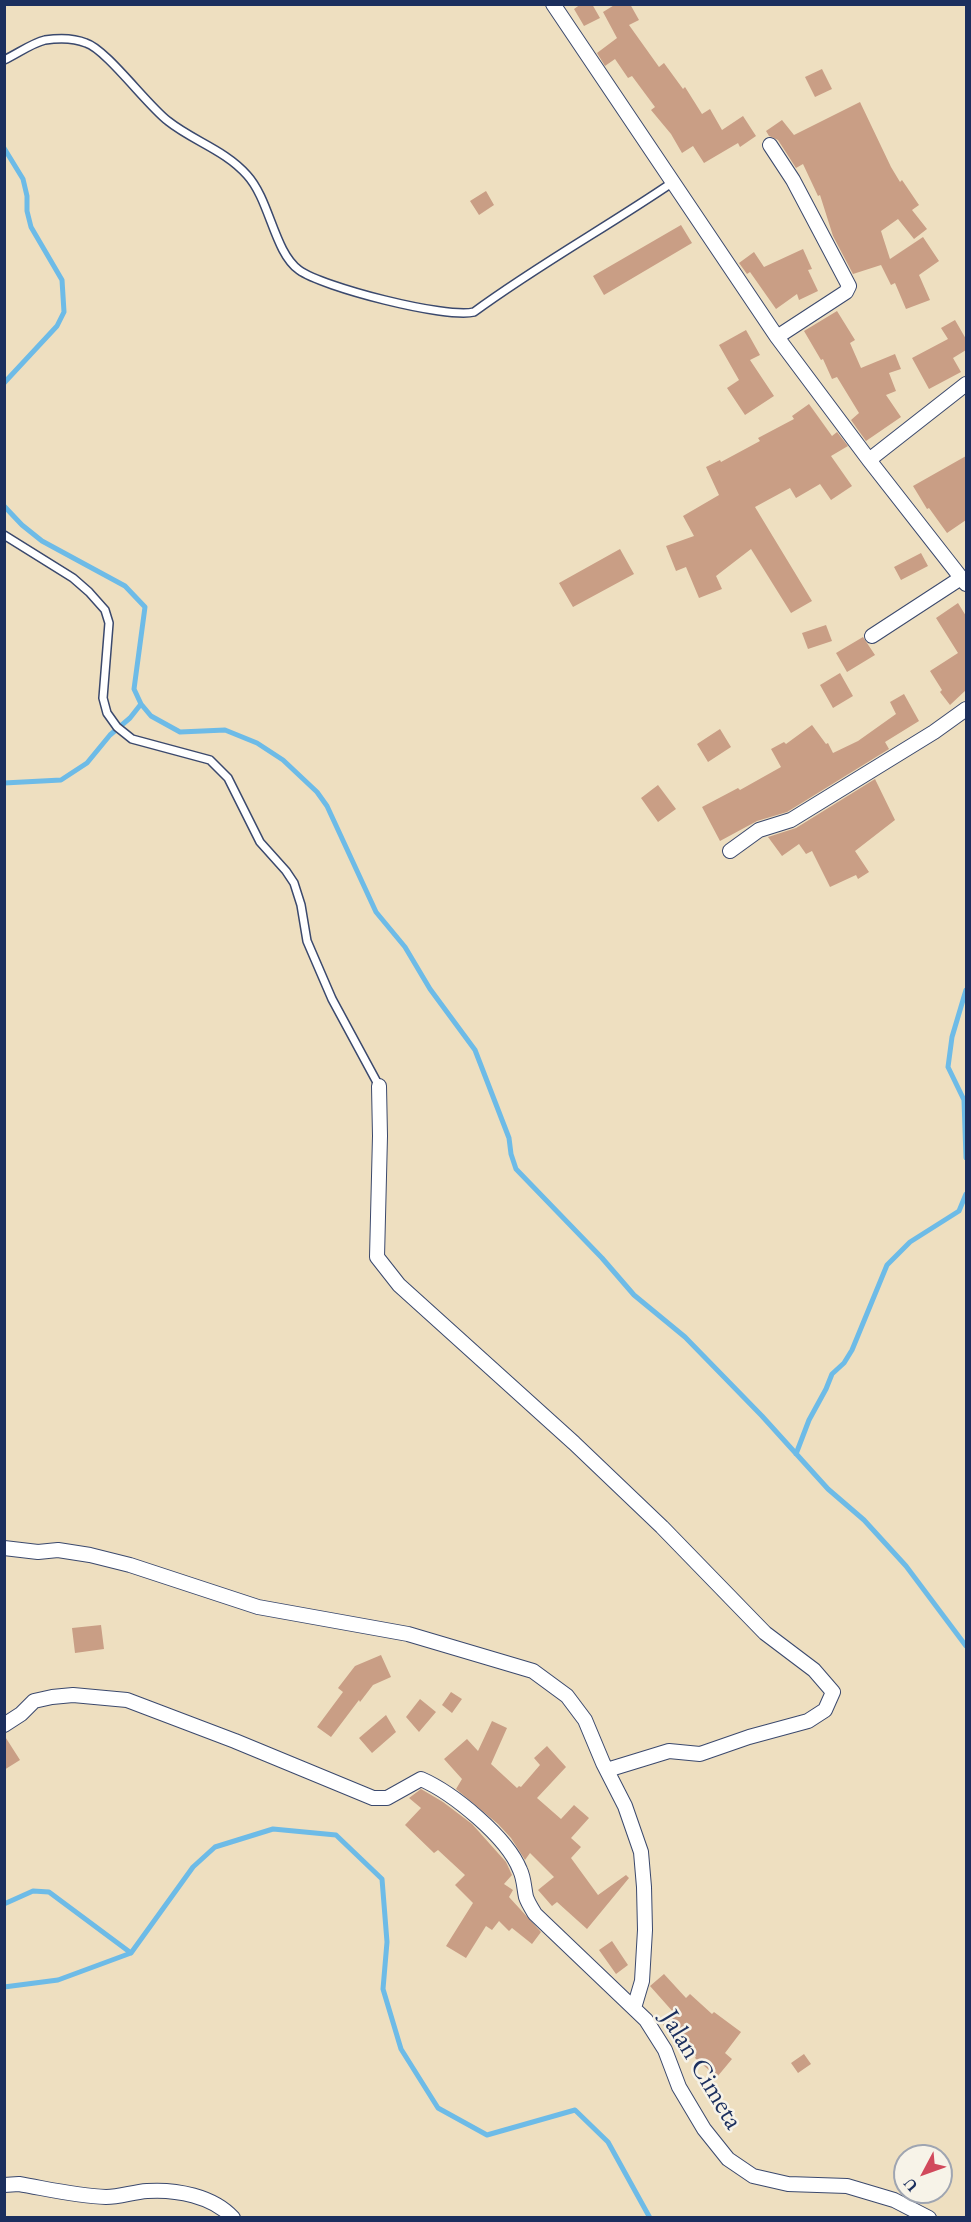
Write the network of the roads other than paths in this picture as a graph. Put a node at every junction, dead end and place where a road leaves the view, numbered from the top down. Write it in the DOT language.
graph roads {
  1 [pos="553,4"];
  2 [pos="4,60"];
  3 [pos="770,145"];
  4 [pos="673,182"];
  5 [pos="777,337"];
  6 [pos="966,384"];
  7 [pos="869,460"];
  8 [pos="4,535"];
  9 [pos="964,581"];
  10 [pos="872,636"];
  11 [pos="966,709"];
  12 [pos="730,851"];
  13 [pos="378,1086"];
  14 [pos="4,1548"];
  15 [pos="4,1725"];
  16 [pos="607,1770"];
  17 [pos="634,2008"];
  18 [pos="4,2185"];
  19 [pos="233,2217"];
  20 [pos="929,2217"];
  1 -- 4 [label="street"];
  2 -- 4 [label="lane"];
  3 -- 5 [label="street"];
  4 -- 5 [label="street"];
  5 -- 7 [label="street"];
  6 -- 7 [label="street"];
  7 -- 9 [label="street"];
  8 -- 13 [label="lane"];
  9 -- 10 [label="street"];
  11 -- 12 [label="street"];
  13 -- 16 [label="street"];
  14 -- 16 [label="street"];
  15 -- 17 [label="street, Jalan Cimeta"];
  16 -- 17 [label="street"];
  17 -- 20 [label="street, Jalan Cimeta"];
  18 -- 19 [label="street"];
}
